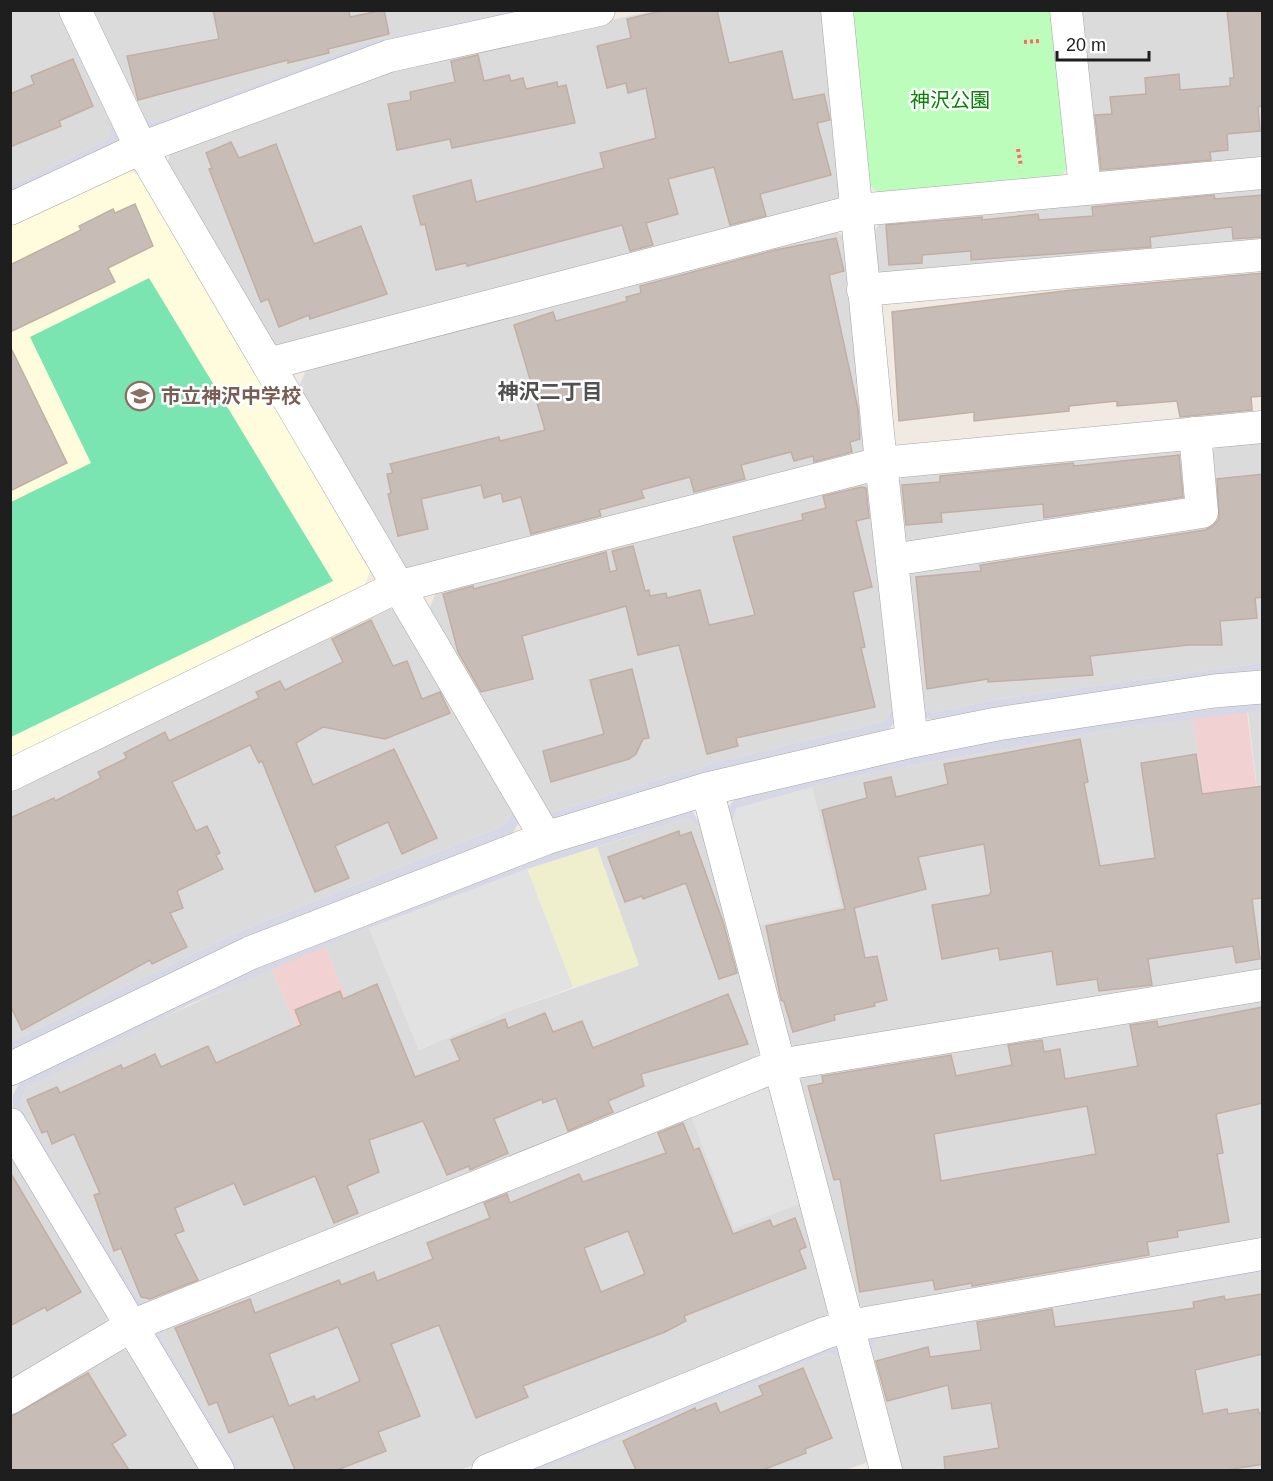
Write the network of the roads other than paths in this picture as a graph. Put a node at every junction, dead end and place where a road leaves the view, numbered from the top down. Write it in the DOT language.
graph roads {
  1 [pos="75,10"];
  2 [pos="599,10"];
  3 [pos="837,10"];
  4 [pos="1066,10"];
  5 [pos="141,148"];
  6 [pos="1263,173"];
  7 [pos="1085,188"];
  8 [pos="10,209"];
  9 [pos="858,210"];
  10 [pos="1263,255"];
  11 [pos="863,290"];
  12 [pos="268,364"];
  13 [pos="1263,427"];
  14 [pos="1195,433"];
  15 [pos="881,463"];
  16 [pos="892,560"];
  17 [pos="397,587"];
  18 [pos="1263,687"];
  19 [pos="912,741"];
  20 [pos="10,775"];
  21 [pos="707,789"];
  22 [pos="546,838"];
  23 [pos="1263,986"];
  24 [pos="779,1065"];
  25 [pos="10,1069"];
  26 [pos="10,1124"];
  27 [pos="1263,1254"];
  28 [pos="131,1326"];
  29 [pos="849,1326"];
  30 [pos="10,1398"];
  31 [pos="218,1470"];
  32 [pos="488,1470"];
  33 [pos="886,1470"];
  1 -- 5 [label="street"];
  2 -- 5 [label="street"];
  3 -- 9 [label="street"];
  4 -- 7 [label="street"];
  5 -- 8 [label="street"];
  5 -- 12 [label="street"];
  6 -- 7 [label="street"];
  7 -- 9 [label="street"];
  9 -- 11 [label="street"];
  9 -- 12 [label="street"];
  10 -- 11 [label="street"];
  11 -- 15 [label="street"];
  12 -- 17 [label="street"];
  13 -- 14 [label="street"];
  14 -- 15 [label="street"];
  14 -- 16 [label="street"];
  15 -- 16 [label="street"];
  15 -- 17 [label="street"];
  16 -- 19 [label="street"];
  17 -- 20 [label="street"];
  17 -- 22 [label="street"];
  18 -- 19 [label="street"];
  19 -- 21 [label="street"];
  21 -- 22 [label="street"];
  21 -- 24 [label="street"];
  22 -- 25 [label="street"];
  23 -- 24 [label="street"];
  24 -- 28 [label="street"];
  24 -- 29 [label="street"];
  26 -- 28 [label="street"];
  27 -- 29 [label="street"];
  28 -- 30 [label="street"];
  28 -- 31 [label="street"];
  29 -- 32 [label="street"];
  29 -- 33 [label="street"];
}
